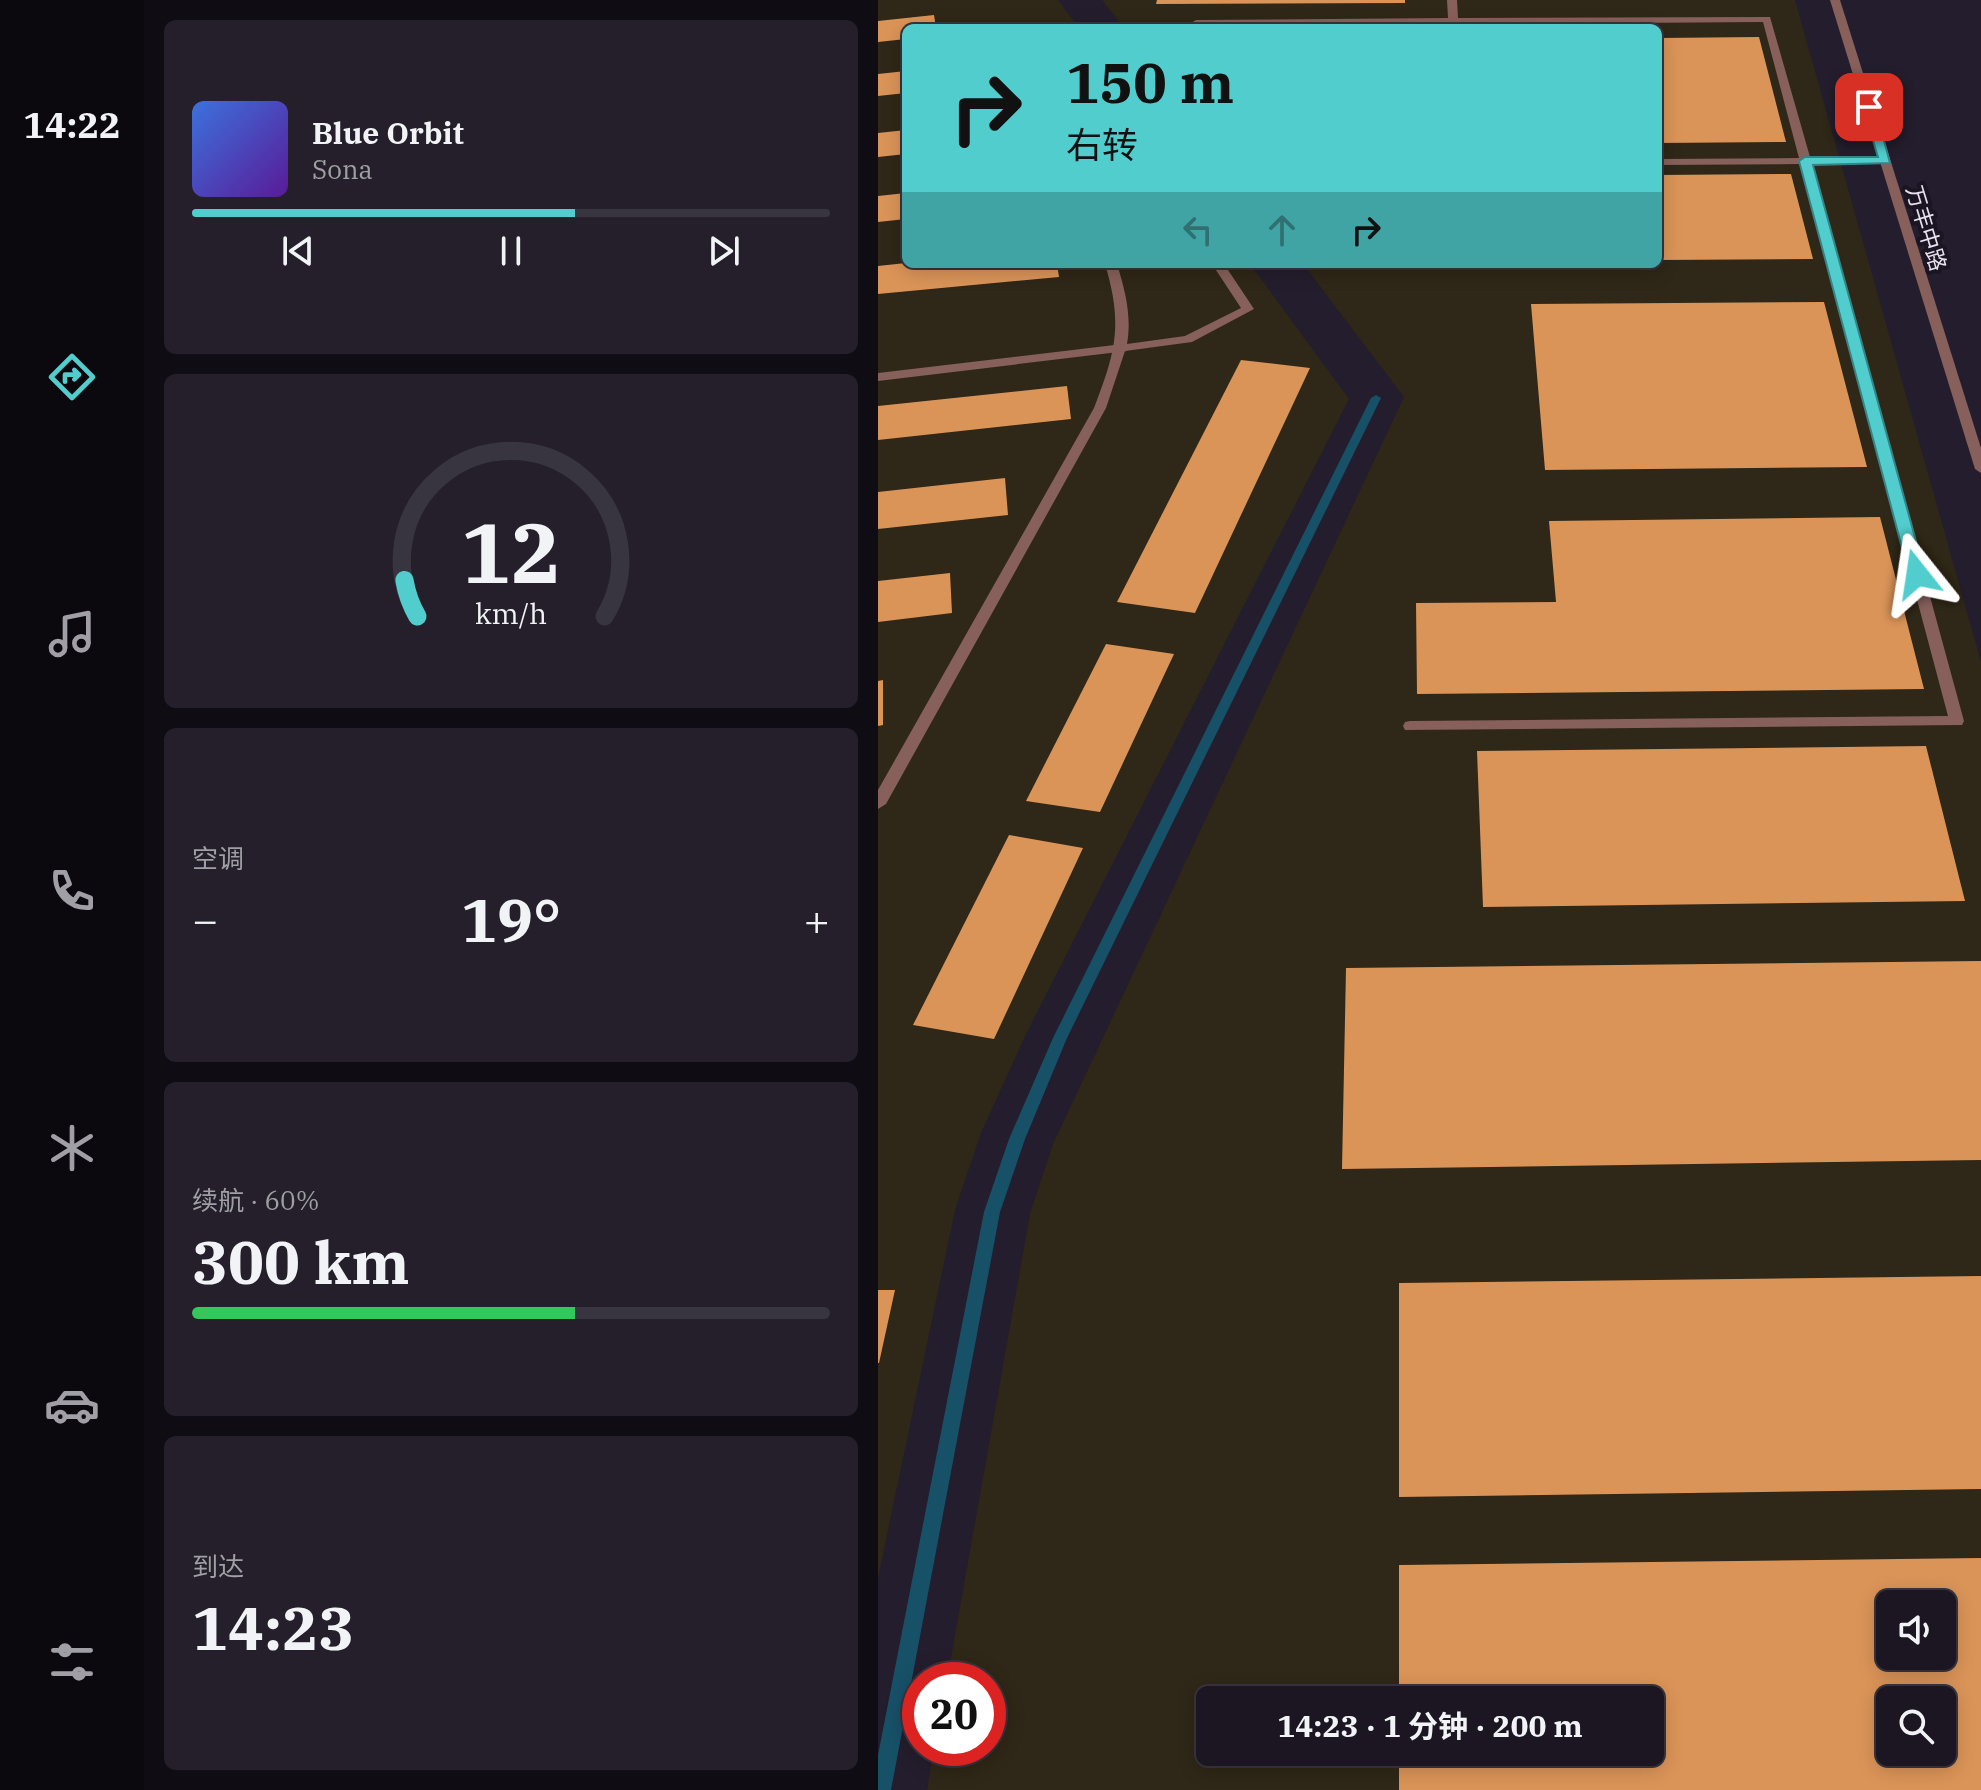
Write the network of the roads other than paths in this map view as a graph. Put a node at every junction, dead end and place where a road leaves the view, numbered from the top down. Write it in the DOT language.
graph roads {
  1 [pos="1452,0"];
  2 [pos="1835,0"];
  3 [pos="1453,21"];
  4 [pos="1196,23"];
  5 [pos="1885,160"];
  6 [pos="1805,161"];
  7 [pos="1662,162"];
  8 [pos="1112,268"];
  9 [pos="1221,268"];
  10 [pos="1123,348"];
  11 [pos="878,377"];
  12 [pos="1981,469"];
  13 [pos="1410,726"];
  14 [pos="878,804"];
  1 -- 3 [label="street"];
  2 -- 5 [label="street, 万丰中路"];
  3 -- 4 [label="street"];
  3 -- 6 [label="street"];
  5 -- 6 [label="street"];
  5 -- 12 [label="street, 万丰中路"];
  6 -- 7 [label="street"];
  6 -- 13 [label="street"];
  8 -- 10 [label="street"];
  9 -- 10 [label="street"];
  10 -- 11 [label="street"];
  10 -- 14 [label="street"];
}
